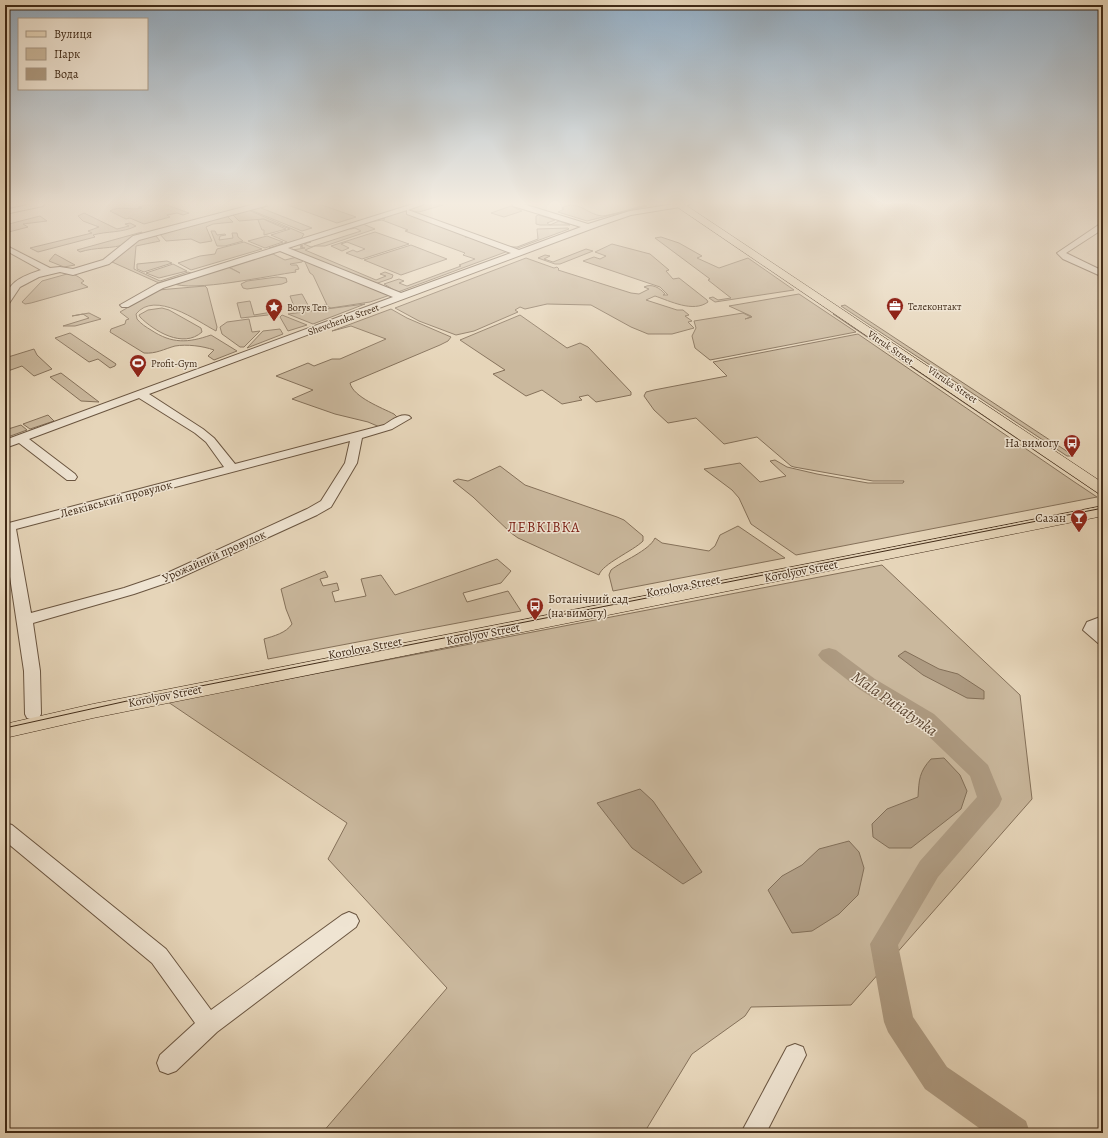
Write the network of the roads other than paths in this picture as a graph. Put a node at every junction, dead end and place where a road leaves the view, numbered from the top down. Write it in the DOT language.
graph roads {
  1 [pos="23,257"];
  2 [pos="112,257"];
  3 [pos="252,257"];
  4 [pos="303,257"];
  5 [pos="507,257"];
  6 [pos="760,257"];
  7 [pos="762,257"];
  8 [pos="1068,257"];
  9 [pos="49,272"];
  10 [pos="1103,274"];
  11 [pos="8,293"];
  12 [pos="402,297"];
  13 [pos="5,303"];
  14 [pos="125,305"];
  15 [pos="141,394"];
  16 [pos="405,418"];
  17 [pos="357,436"];
  18 [pos="20,438"];
  19 [pos="5,444"];
  20 [pos="232,469"];
  21 [pos="71,477"];
  22 [pos="1103,485"];
  23 [pos="1103,490"];
  24 [pos="1103,503"];
  25 [pos="1103,511"];
  26 [pos="25,620"];
  27 [pos="1103,621"];
  28 [pos="1103,639"];
  29 [pos="34,714"];
  30 [pos="5,721"];
  31 [pos="5,731"];
  32 [pos="5,830"];
  33 [pos="349,921"];
  34 [pos="210,1025"];
  35 [pos="795,1055"];
  36 [pos="168,1063"];
  37 [pos="753,1133"];
  1 -- 9 [label="street"];
  2 -- 9 [label="street"];
  3 -- 14 [label="street"];
  4 -- 12 [label="street"];
  5 -- 12 [label="street, Shevchenka Street"];
  6 -- 23 [label="main road, Vitruk Street"];
  7 -- 22 [label="main road, Vitruka Street"];
  8 -- 10 [label="street"];
  9 -- 11 [label="street"];
  11 -- 13 [label="street"];
  12 -- 15 [label="street, Shevchenka Street"];
  15 -- 18 [label="street, Shevchenka Street"];
  15 -- 20 [label="street"];
  16 -- 17 [label="street, Левківський провулок"];
  17 -- 20 [label="street, Левківський провулок"];
  17 -- 26 [label="street, Урожайний провулок"];
  18 -- 19 [label="street, Shevchenka Street"];
  18 -- 21 [label="street"];
  20 -- 26 [label="street, Левківський провулок"];
  24 -- 29 [label="main road, Korolova Street"];
  25 -- 31 [label="main road, Korolyov Street"];
  26 -- 29 [label="street, Левківський провулок"];
  27 -- 28 [label="street"];
  29 -- 30 [label="main road, Korolova Street"];
  32 -- 34 [label="street"];
  33 -- 34 [label="street"];
  34 -- 36 [label="street"];
  35 -- 37 [label="street"];
}
